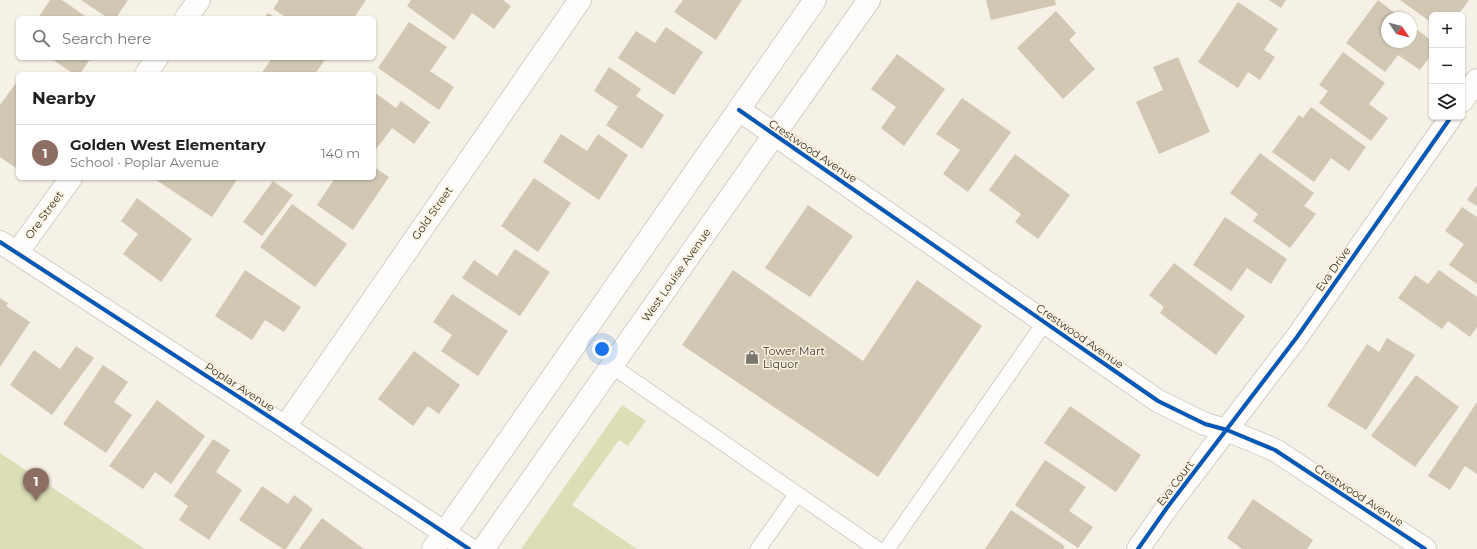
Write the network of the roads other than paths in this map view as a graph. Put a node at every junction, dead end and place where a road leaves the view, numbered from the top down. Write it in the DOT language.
graph roads {
  1 [pos="199,0"];
  2 [pos="580,0"];
  3 [pos="815,0"];
  4 [pos="869,0"];
  5 [pos="187,16"];
  6 [pos="156,60"];
  7 [pos="147,72"];
  8 [pos="1477,80"];
  9 [pos="1465,97"];
  10 [pos="738,110"];
  11 [pos="1449,120"];
  12 [pos="774,135"];
  13 [pos="69,180"];
  14 [pos="9,247"];
  15 [pos="1044,322"];
  16 [pos="612,366"];
  17 [pos="285,426"];
  18 [pos="1227,430"];
  19 [pos="796,494"];
  20 [pos="439,541"];
  21 [pos="469,549"];
  22 [pos="483,549"];
  23 [pos="758,549"];
  24 [pos="877,549"];
  25 [pos="887,549"];
  26 [pos="1138,549"];
  27 [pos="1425,549"];
  1 -- 5 [label="street"];
  2 -- 17 [label="street, Gold Street"];
  3 -- 10 [label="street"];
  4 -- 12 [label="street, West Louise Avenue"];
  6 -- 7 [label="street"];
  8 -- 9 [label="street"];
  10 -- 12 [label="street, Crestwood Avenue"];
  10 -- 20 [label="street"];
  11 -- 18 [label="street, Eva Drive"];
  12 -- 15 [label="street, Crestwood Avenue"];
  12 -- 16 [label="street, West Louise Avenue"];
  13 -- 14 [label="street, Ore Street"];
  14 -- 17 [label="street, Poplar Avenue"];
  15 -- 18 [label="street, Crestwood Avenue"];
  15 -- 25 [label="lane"];
  16 -- 19 [label="lane"];
  16 -- 22 [label="street, West Louise Avenue"];
  17 -- 20 [label="street, Poplar Avenue"];
  18 -- 26 [label="street, Eva Court"];
  18 -- 27 [label="street, Crestwood Avenue"];
  19 -- 23 [label="lane"];
  19 -- 24 [label="lane"];
  20 -- 21 [label="street, Poplar Avenue"];
}
